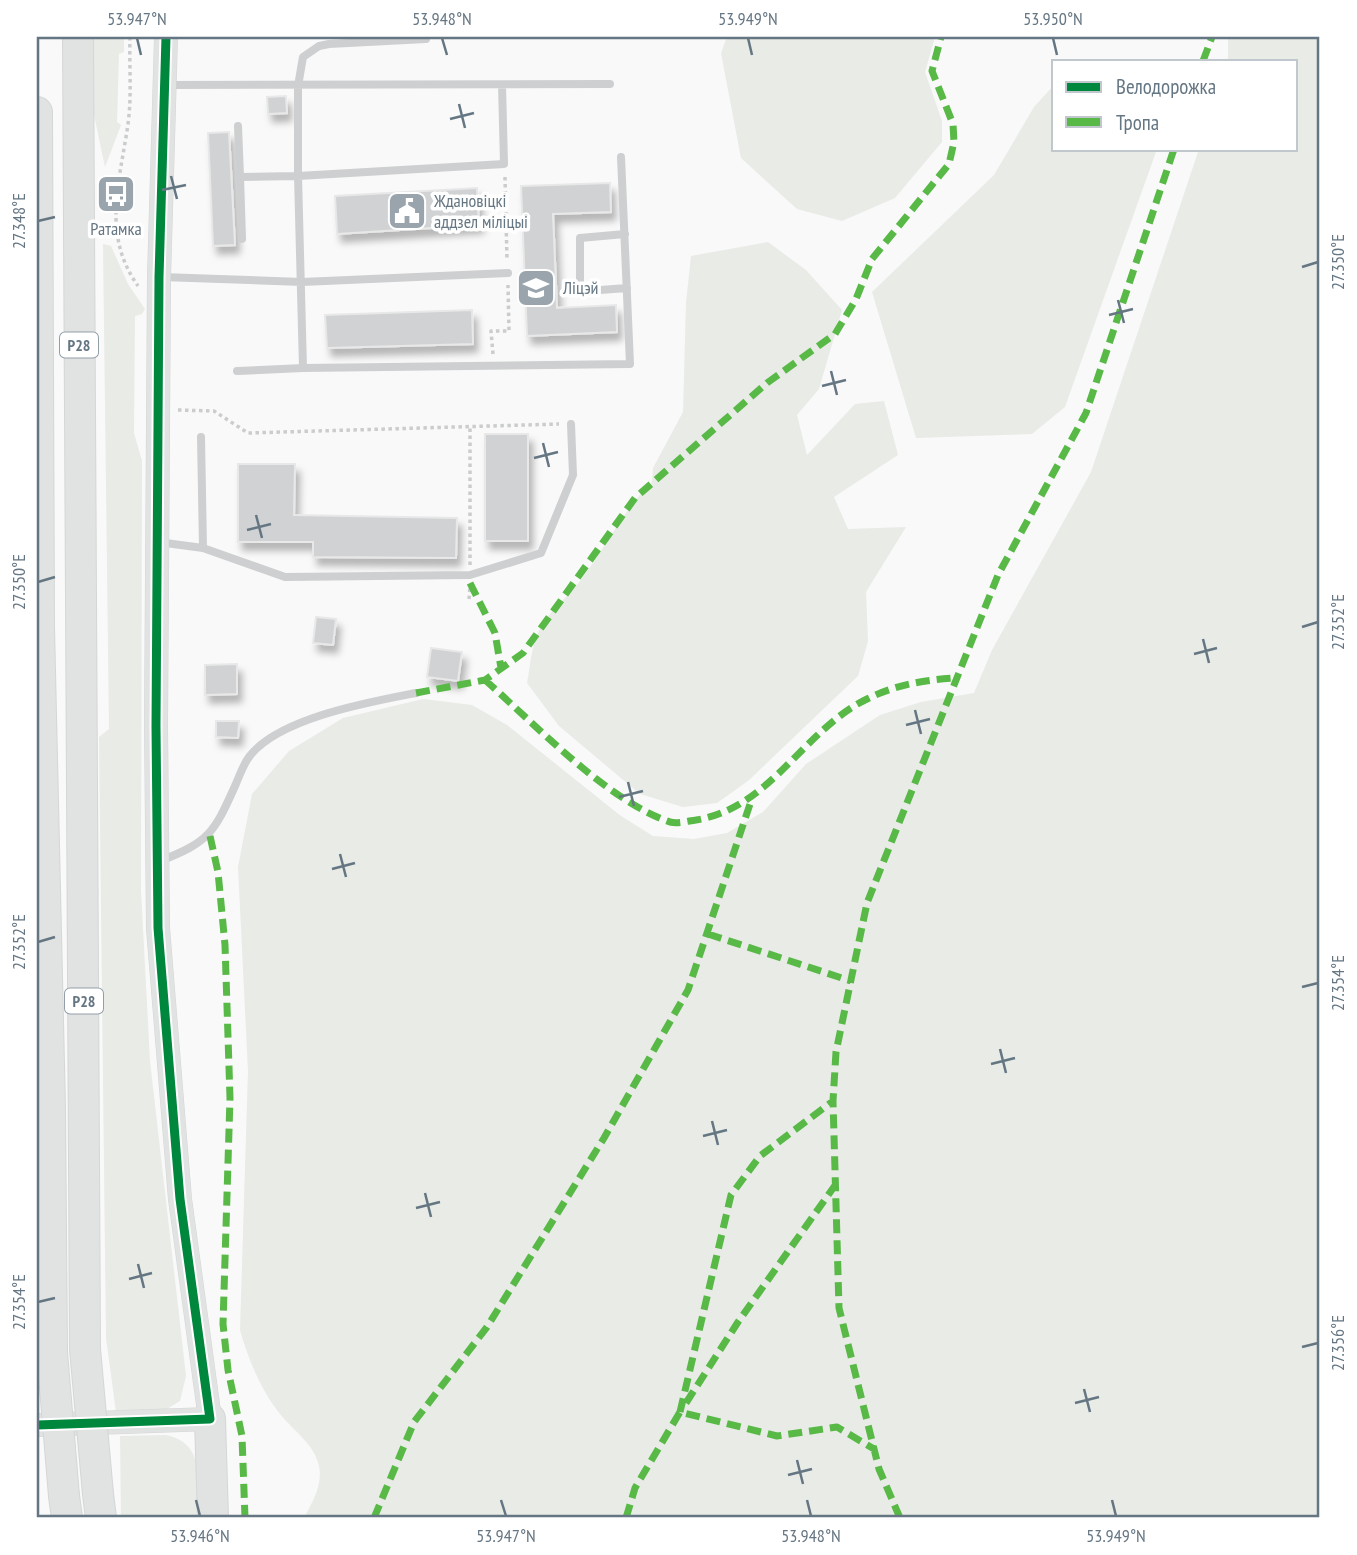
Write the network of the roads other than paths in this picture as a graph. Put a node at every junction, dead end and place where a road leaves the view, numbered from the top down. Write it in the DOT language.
graph roads {
  1 [pos="78,37"];
  2 [pos="166,37"];
  3 [pos="426,39"];
  4 [pos="610,84"];
  5 [pos="164,85"];
  6 [pos="502,85"];
  7 [pos="298,86"];
  8 [pos="37,112"];
  9 [pos="239,126"];
  10 [pos="37,145"];
  11 [pos="621,157"];
  12 [pos="298,176"];
  13 [pos="240,177"];
  14 [pos="625,234"];
  15 [pos="242,239"];
  16 [pos="508,273"];
  17 [pos="153,282"];
  18 [pos="302,282"];
  19 [pos="627,288"];
  20 [pos="38,314"];
  21 [pos="303,368"];
  22 [pos="237,371"];
  23 [pos="571,424"];
  24 [pos="201,437"];
  25 [pos="158,542"];
  26 [pos="204,548"];
  27 [pos="38,639"];
  28 [pos="416,693"];
  29 [pos="156,863"];
  30 [pos="210,1419"];
  31 [pos="37,1425"];
  32 [pos="99,1506"];
  33 [pos="65,1507"];
  34 [pos="213,1518"];
  1 -- 32 [label="highway, Р28, bridge"];
  2 -- 5 [label="street"];
  3 -- 7 [label="lane"];
  4 -- 6 [label="lane"];
  5 -- 7 [label="lane"];
  5 -- 17 [label="street"];
  6 -- 7 [label="lane"];
  6 -- 12 [label="lane"];
  7 -- 12 [label="lane"];
  8 -- 10 [label="highway, Р28"];
  9 -- 13 [label="lane"];
  10 -- 20 [label="highway, Р28"];
  11 -- 14 [label="lane"];
  12 -- 13 [label="lane"];
  12 -- 18 [label="lane"];
  13 -- 15 [label="lane"];
  14 -- 19 [label="lane"];
  14 -- 19 [label="lane"];
  16 -- 18 [label="lane"];
  17 -- 18 [label="lane"];
  17 -- 25 [label="street"];
  18 -- 21 [label="lane"];
  19 -- 21 [label="lane"];
  20 -- 27 [label="highway, Р28"];
  21 -- 22 [label="lane"];
  23 -- 26 [label="lane"];
  24 -- 26 [label="lane"];
  25 -- 26 [label="lane"];
  25 -- 29 [label="street"];
  27 -- 33 [label="highway, Р28, bridge"];
  28 -- 29 [label="lane"];
  29 -- 30 [label="street"];
  30 -- 31 [label="street"];
  30 -- 34 [label="highway"];
}
